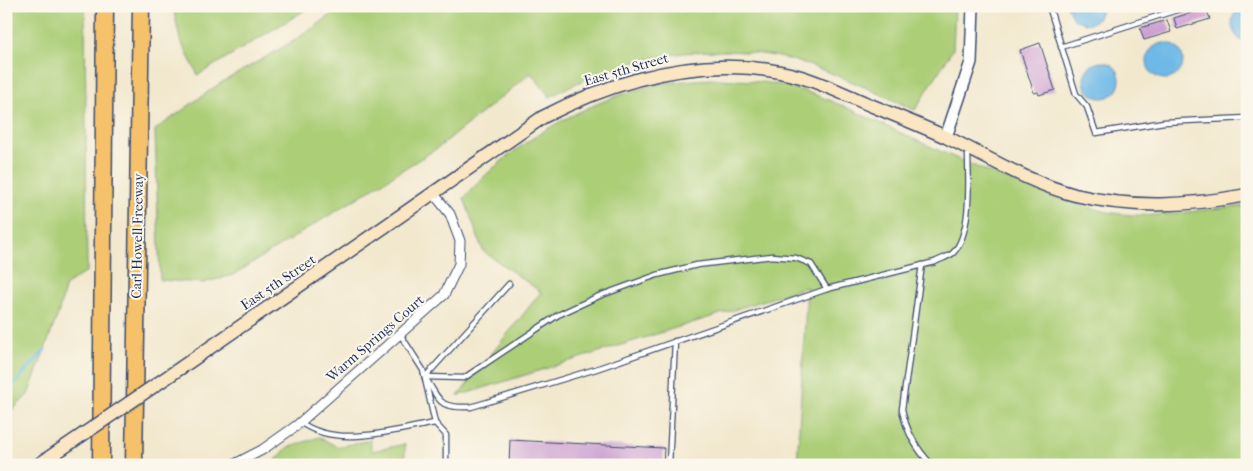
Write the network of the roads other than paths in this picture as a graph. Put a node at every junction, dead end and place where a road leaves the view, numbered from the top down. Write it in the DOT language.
graph roads {
  1 [pos="105,6"];
  2 [pos="141,6"];
  3 [pos="973,6"];
  4 [pos="1049,6"];
  5 [pos="1189,6"];
  6 [pos="1061,47"];
  7 [pos="1247,118"];
  8 [pos="946,137"];
  9 [pos="968,148"];
  10 [pos="434,194"];
  11 [pos="1247,195"];
  12 [pos="922,265"];
  13 [pos="509,284"];
  14 [pos="827,289"];
  15 [pos="400,334"];
  16 [pos="675,340"];
  17 [pos="425,377"];
  18 [pos="300,422"];
  19 [pos="435,423"];
  20 [pos="38,465"];
  21 [pos="101,465"];
  22 [pos="134,465"];
  23 [pos="233,465"];
  24 [pos="446,465"];
  25 [pos="669,465"];
  26 [pos="932,465"];
  1 -- 21 [label="highway"];
  2 -- 22 [label="highway, Carl Howell Freeway"];
  3 -- 8 [label="street"];
  4 -- 6 [label="lane"];
  5 -- 6 [label="lane"];
  6 -- 7 [label="lane"];
  8 -- 9 [label="main road, East 5th Street"];
  8 -- 10 [label="main road, East 5th Street"];
  9 -- 11 [label="main road, East 5th Street"];
  9 -- 12 [label="lane"];
  10 -- 15 [label="street, Warm Springs Court"];
  10 -- 20 [label="main road, East 5th Street, bridge"];
  12 -- 14 [label="lane"];
  12 -- 26 [label="lane"];
  13 -- 17 [label="lane"];
  14 -- 16 [label="lane"];
  14 -- 17 [label="lane"];
  15 -- 17 [label="lane"];
  15 -- 18 [label="street, Warm Springs Court"];
  16 -- 17 [label="lane"];
  16 -- 25 [label="lane"];
  17 -- 19 [label="lane"];
  18 -- 19 [label="lane"];
  18 -- 23 [label="street, Warm Springs Court"];
  19 -- 24 [label="lane"];
}
